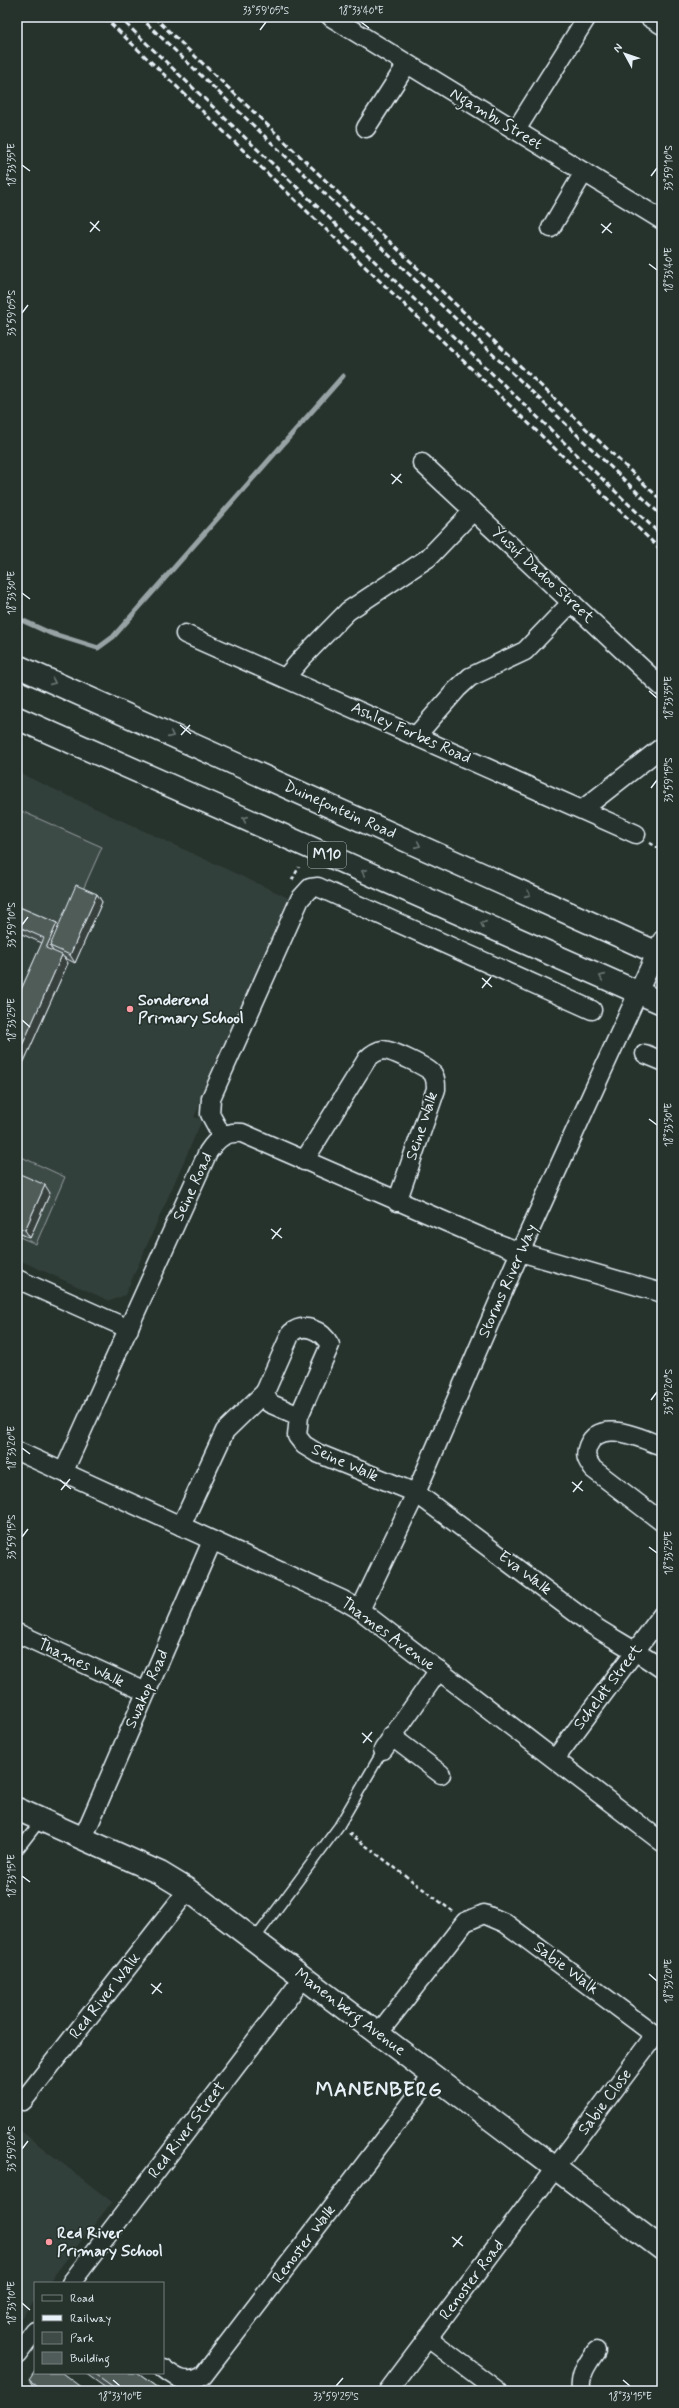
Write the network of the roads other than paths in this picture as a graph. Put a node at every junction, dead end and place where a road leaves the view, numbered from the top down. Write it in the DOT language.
graph roads {
  1 [pos="331,17"];
  2 [pos="587,17"];
  3 [pos="649,17"];
  4 [pos="356,24"];
  5 [pos="662,25"];
  6 [pos="407,64"];
  7 [pos="366,128"];
  8 [pos="516,130"];
  9 [pos="584,172"];
  10 [pos="662,220"];
  11 [pos="551,228"];
  12 [pos="422,463"];
  13 [pos="473,511"];
  14 [pos="572,602"];
  15 [pos="185,634"];
  16 [pos="17,666"];
  17 [pos="285,678"];
  18 [pos="662,687"];
  19 [pos="17,718"];
  20 [pos="416,736"];
  21 [pos="662,747"];
  22 [pos="583,809"];
  23 [pos="640,836"];
  24 [pos="660,949"];
  25 [pos="638,993"];
  26 [pos="662,1003"];
  27 [pos="592,1010"];
  28 [pos="645,1054"];
  29 [pos="662,1061"];
  30 [pos="222,1136"];
  31 [pos="304,1160"];
  32 [pos="397,1202"];
  33 [pos="520,1252"];
  34 [pos="17,1279"];
  35 [pos="662,1293"];
  36 [pos="129,1329"];
  37 [pos="265,1392"];
  38 [pos="300,1416"];
  39 [pos="662,1446"];
  40 [pos="17,1450"];
  41 [pos="64,1471"];
  42 [pos="416,1493"];
  43 [pos="662,1521"];
  44 [pos="181,1526"];
  45 [pos="212,1541"];
  46 [pos="360,1610"];
  47 [pos="662,1615"];
  48 [pos="17,1634"];
  49 [pos="636,1650"];
  50 [pos="438,1670"];
  51 [pos="662,1670"];
  52 [pos="146,1692"];
  53 [pos="387,1743"];
  54 [pos="555,1759"];
  55 [pos="441,1774"];
  56 [pos="17,1809"];
  57 [pos="41,1820"];
  58 [pos="83,1838"];
  59 [pos="662,1842"];
  60 [pos="17,1851"];
  61 [pos="188,1890"];
  62 [pos="254,1940"];
  63 [pos="304,1977"];
  64 [pos="378,2034"];
  65 [pos="658,2034"];
  66 [pos="433,2075"];
  67 [pos="23,2101"];
  68 [pos="555,2169"];
  69 [pos="662,2249"];
  70 [pos="72,2282"];
  71 [pos="34,2332"];
  72 [pos="428,2338"];
  73 [pos="596,2351"];
  74 [pos="17,2355"];
  75 [pos="164,2369"];
  76 [pos="388,2391"];
  77 [pos="498,2391"];
  78 [pos="581,2391"];
  1 -- 4 [label="street, Ngambu Street"];
  2 -- 8 [label="street"];
  3 -- 5 [label="street"];
  4 -- 6 [label="street, Ngambu Street"];
  6 -- 7 [label="street"];
  6 -- 8 [label="street, Ngambu Street"];
  8 -- 9 [label="street, Ngambu Street"];
  9 -- 10 [label="street, Ngambu Street"];
  9 -- 11 [label="street"];
  12 -- 13 [label="street, Yusuf Dadoo Street"];
  13 -- 14 [label="street, Yusuf Dadoo Street"];
  13 -- 17 [label="street"];
  14 -- 18 [label="street, Yusuf Dadoo Street"];
  14 -- 20 [label="street"];
  15 -- 17 [label="street, Ashley Forbes Road"];
  16 -- 24 [label="main road, Duinefontein Road, one-way"];
  17 -- 20 [label="street, Ashley Forbes Road"];
  25 -- 19 [label="main road, M10, one-way"];
  20 -- 22 [label="street, Ashley Forbes Road"];
  21 -- 22 [label="street"];
  22 -- 23 [label="street, Ashley Forbes Road"];
  24 -- 25 [label="street, Storms River Way"];
  25 -- 26 [label="main road, M10"];
  25 -- 33 [label="street, Storms River Way"];
  27 -- 30 [label="street"];
  28 -- 29 [label="street"];
  30 -- 31 [label="street, Seine Road"];
  30 -- 36 [label="street, Seine Road"];
  31 -- 32 [label="street, Seine Road"];
  31 -- 32 [label="street, Seine Walk"];
  32 -- 33 [label="street, Seine Road"];
  33 -- 35 [label="street, Seine Road"];
  33 -- 42 [label="street, Storms River Way"];
  34 -- 36 [label="street"];
  36 -- 41 [label="street, Seine Road"];
  37 -- 38 [label="street"];
  37 -- 38 [label="street, Seine Walk"];
  37 -- 44 [label="street"];
  38 -- 42 [label="street, Seine Walk"];
  39 -- 43 [label="street"];
  40 -- 41 [label="street, Thames Avenue"];
  41 -- 44 [label="street, Thames Avenue"];
  42 -- 46 [label="street, Storms River Way"];
  42 -- 49 [label="street, Eva Walk"];
  44 -- 45 [label="street, Thames Avenue"];
  45 -- 46 [label="street, Thames Avenue"];
  45 -- 52 [label="street, Swakop Road"];
  46 -- 50 [label="street, Thames Avenue"];
  47 -- 49 [label="street, Scheldt Street"];
  48 -- 52 [label="street, Thames Walk"];
  49 -- 51 [label="street, Eva Walk"];
  49 -- 54 [label="street, Scheldt Street"];
  50 -- 53 [label="street"];
  50 -- 54 [label="street, Thames Avenue"];
  52 -- 58 [label="street, Swakop Road"];
  53 -- 55 [label="street"];
  53 -- 62 [label="lane"];
  54 -- 59 [label="street, Thames Avenue"];
  56 -- 57 [label="main road, Manenberg Avenue"];
  57 -- 58 [label="main road, Manenberg Avenue"];
  57 -- 60 [label="lane"];
  58 -- 61 [label="main road, Manenberg Avenue"];
  61 -- 62 [label="main road, Manenberg Avenue"];
  61 -- 67 [label="street, Red River Walk"];
  62 -- 63 [label="main road, Manenberg Avenue"];
  63 -- 64 [label="main road, Manenberg Avenue"];
  63 -- 70 [label="street, Red River Street"];
  64 -- 65 [label="street, Sabie Walk"];
  64 -- 66 [label="main road, Manenberg Avenue"];
  65 -- 68 [label="street, Sabie Close"];
  66 -- 68 [label="main road, Manenberg Avenue"];
  66 -- 75 [label="street, Renoster Walk"];
  68 -- 69 [label="main road, Manenberg Avenue"];
  68 -- 72 [label="street, Renoster Road"];
  71 -- 74 [label="street"];
  72 -- 76 [label="street, Renoster Road"];
  72 -- 77 [label="street"];
  73 -- 78 [label="street"];
}
